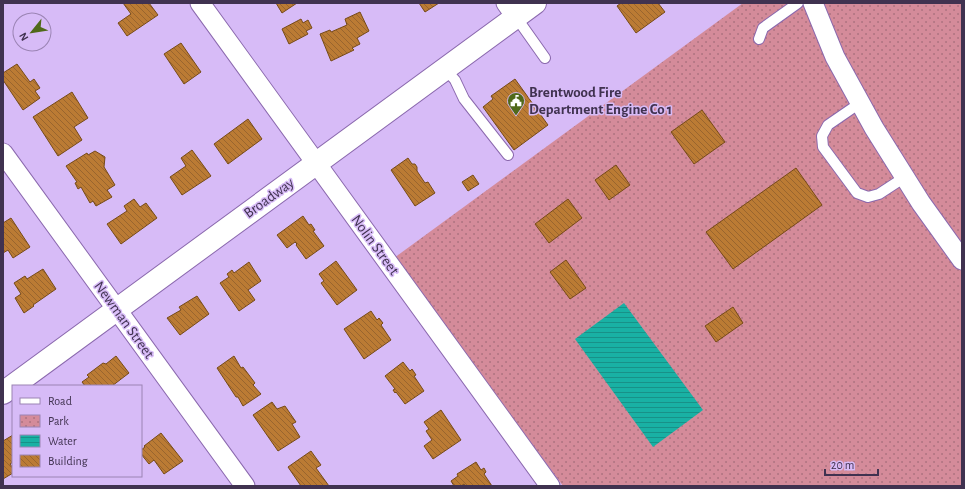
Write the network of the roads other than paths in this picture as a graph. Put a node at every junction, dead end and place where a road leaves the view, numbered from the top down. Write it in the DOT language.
graph roads {
  1 [pos="200,3"];
  2 [pos="535,3"];
  3 [pos="798,3"];
  4 [pos="806,3"];
  5 [pos="813,3"];
  6 [pos="511,10"];
  7 [pos="824,30"];
  8 [pos="759,39"];
  9 [pos="545,58"];
  10 [pos="445,69"];
  11 [pos="860,103"];
  12 [pos="3,153"];
  13 [pos="508,155"];
  14 [pos="316,164"];
  15 [pos="905,177"];
  16 [pos="962,260"];
  17 [pos="116,310"];
  18 [pos="14,385"];
  19 [pos="12,386"];
  20 [pos="3,393"];
  21 [pos="245,486"];
  22 [pos="550,486"];
  1 -- 14 [label="street, Nolin Street"];
  2 -- 6 [label="street, Broadway"];
  3 -- 8 [label="lane"];
  4 -- 7 [label="lane"];
  5 -- 7 [label="street"];
  6 -- 9 [label="lane"];
  6 -- 10 [label="street, Broadway"];
  7 -- 11 [label="street"];
  10 -- 13 [label="lane"];
  10 -- 14 [label="street, Broadway"];
  11 -- 15 [label="street"];
  11 -- 15 [label="lane"];
  12 -- 17 [label="street, Newman Street"];
  14 -- 17 [label="street, Broadway"];
  14 -- 22 [label="street, Nolin Street"];
  15 -- 16 [label="street"];
  17 -- 18 [label="street, Broadway"];
  17 -- 21 [label="street, Newman Street"];
  19 -- 20 [label="street, Broadway"];
}
